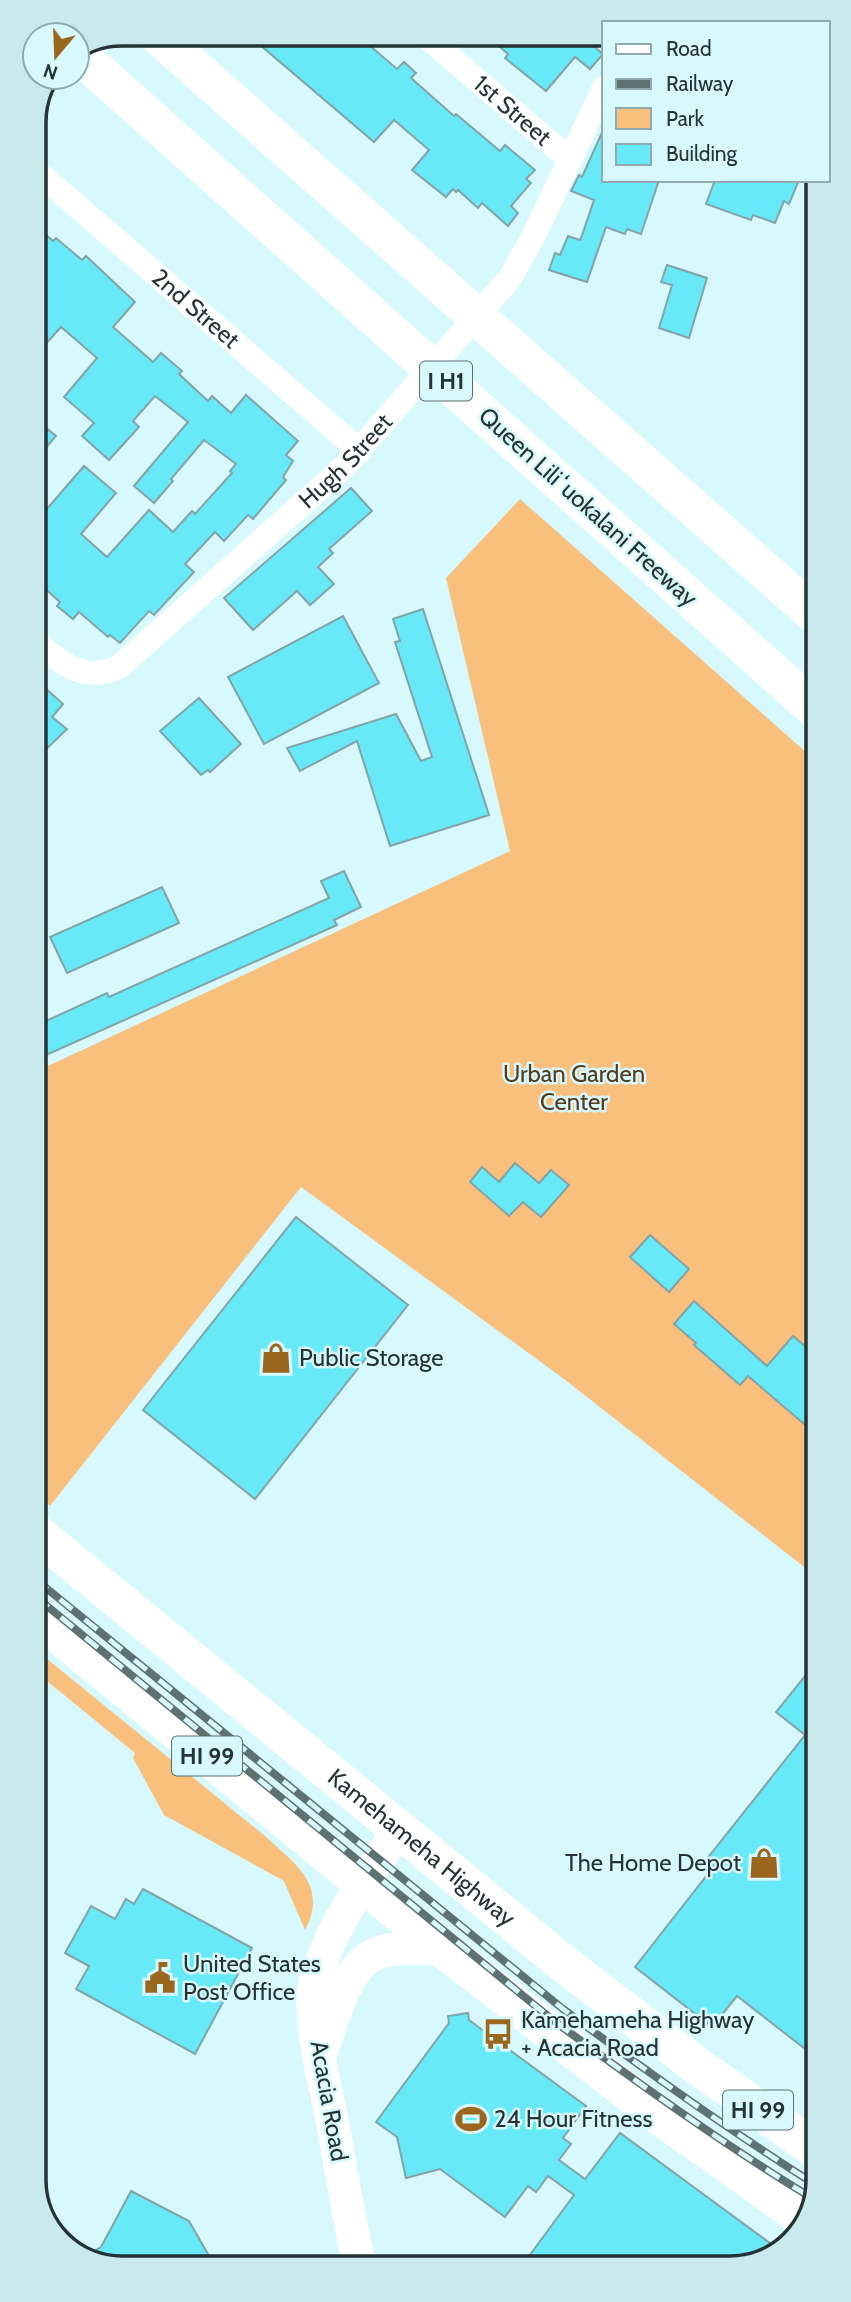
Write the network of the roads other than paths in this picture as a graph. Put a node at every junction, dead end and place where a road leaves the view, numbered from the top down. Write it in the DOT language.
graph roads {
  1 [pos="170,46"];
  2 [pos="437,46"];
  3 [pos="91,65"];
  4 [pos="602,92"];
  5 [pos="570,160"];
  6 [pos="46,179"];
  7 [pos="360,451"];
  8 [pos="806,607"];
  9 [pos="46,649"];
  10 [pos="806,701"];
  11 [pos="46,1541"];
  12 [pos="46,1624"];
  13 [pos="399,1829"];
  14 [pos="363,1885"];
  15 [pos="443,1949"];
  16 [pos="320,2056"];
  17 [pos="806,2143"];
  18 [pos="798,2214"];
  19 [pos="358,2256"];
  1 -- 8 [label="main road, I H1"];
  2 -- 5 [label="street, 1st Street"];
  3 -- 10 [label="main road, Queen Liliʻuokalani Freeway / I H1"];
  4 -- 5 [label="street, Hugh Street"];
  5 -- 7 [label="street, Hugh Street"];
  6 -- 7 [label="street, 2nd Street"];
  7 -- 9 [label="street, Hugh Street"];
  11 -- 13 [label="main road, Kamehameha Highway / HI 99"];
  12 -- 14 [label="main road, HI 99"];
  13 -- 14 [label="main road, Acacia Road"];
  13 -- 17 [label="main road, Kamehameha Highway / HI 99"];
  14 -- 15 [label="main road, HI 99"];
  14 -- 16 [label="main road, Acacia Road"];
  15 -- 16 [label="main road"];
  15 -- 18 [label="main road, HI 99"];
  16 -- 19 [label="main road, Acacia Road"];
}
